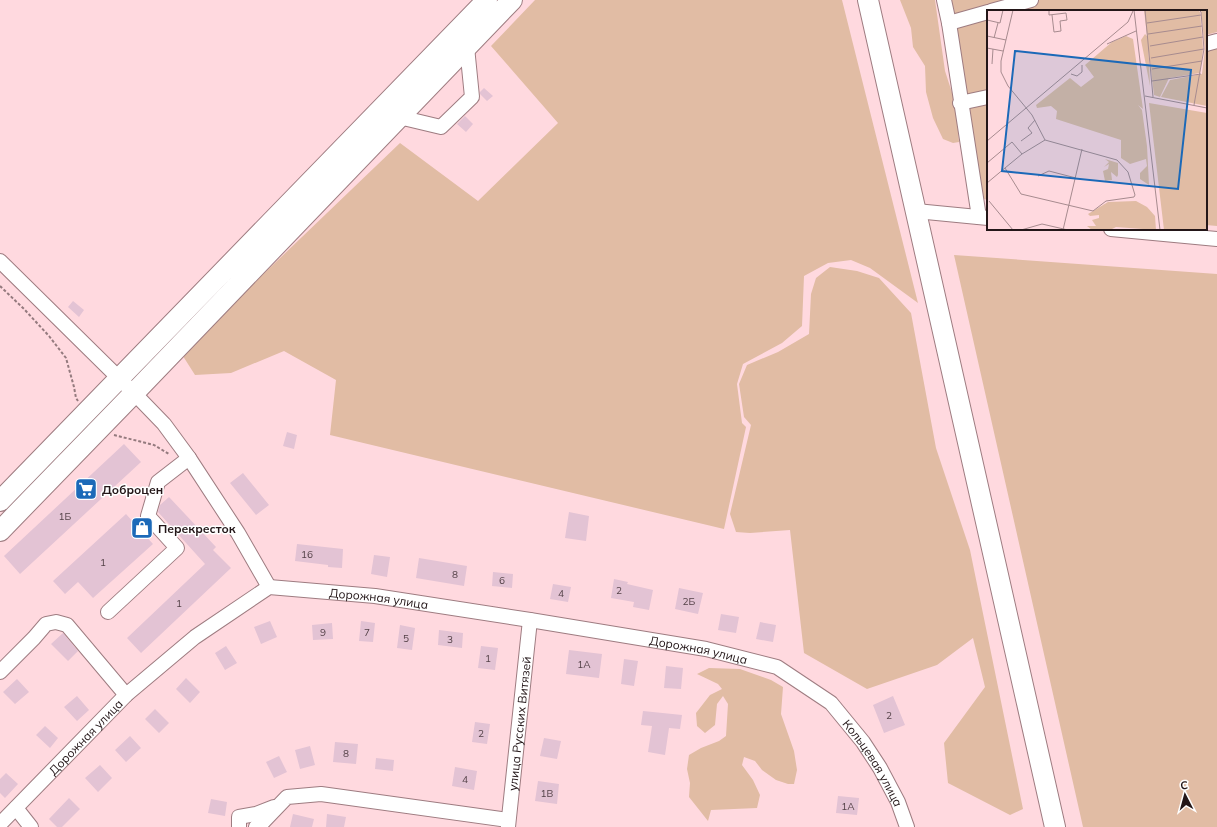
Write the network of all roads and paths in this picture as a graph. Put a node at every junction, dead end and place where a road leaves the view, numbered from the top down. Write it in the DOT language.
graph roads {
  1 [pos="487,0"];
  2 [pos="512,0"];
  3 [pos="868,0"];
  4 [pos="944,0"];
  5 [pos="1031,0"];
  6 [pos="995,10"];
  7 [pos="987,12"];
  8 [pos="949,23"];
  9 [pos="1217,40"];
  10 [pos="1207,44"];
  11 [pos="467,47"];
  12 [pos="987,97"];
  13 [pos="960,103"];
  14 [pos="399,117"];
  15 [pos="916,211"];
  16 [pos="983,217"];
  17 [pos="1122,230"];
  18 [pos="1217,239"];
  19 [pos="0,261"];
  20 [pos="0,286"];
  21 [pos="120,379"];
  22 [pos="134,393"];
  23 [pos="87,411"];
  24 [pos="102,426"];
  25 [pos="169,454"];
  26 [pos="189,458"];
  27 [pos="0,501"];
  28 [pos="0,531"];
  29 [pos="269,587"];
  30 [pos="108,612"];
  31 [pos="530,620"];
  32 [pos="0,672"];
  33 [pos="126,695"];
  34 [pos="831,703"];
  35 [pos="278,806"];
  36 [pos="16,808"];
  37 [pos="0,824"];
  38 [pos="508,824"];
  39 [pos="31,827"];
  40 [pos="239,827"];
  41 [pos="256,827"];
  42 [pos="907,827"];
  43 [pos="1055,827"];
  1 -- 21 [label="highway"];
  2 -- 11 [label="highway"];
  3 -- 15 [label="highway"];
  4 -- 8 [label="street"];
  5 -- 6 [label="street"];
  7 -- 8 [label="street"];
  8 -- 13 [label="street"];
  9 -- 10 [label="street"];
  11 -- 14 [label="highway"];
  11 -- 14 [label="street"];
  12 -- 13 [label="street"];
  13 -- 16 [label="street"];
  14 -- 22 [label="highway"];
  15 -- 16 [label="street"];
  15 -- 43 [label="highway"];
  17 -- 18 [label="street"];
  19 -- 21 [label="street"];
  20 -- 23 [label="path"];
  21 -- 22 [label="street"];
  21 -- 23 [label="highway"];
  22 -- 24 [label="highway"];
  22 -- 26 [label="street"];
  23 -- 27 [label="highway"];
  24 -- 25 [label="path"];
  24 -- 28 [label="highway"];
  26 -- 29 [label="street"];
  26 -- 30 [label="street"];
  29 -- 31 [label="street, Дорожная улица"];
  29 -- 33 [label="street, Дорожная улица"];
  31 -- 34 [label="street, Дорожная улица"];
  31 -- 38 [label="street, улица Русских Витязей"];
  32 -- 33 [label="street"];
  33 -- 36 [label="street, Дорожная улица"];
  34 -- 42 [label="street, Кольцевая улица"];
  35 -- 38 [label="street"];
  35 -- 40 [label="street"];
  35 -- 41 [label="street"];
  36 -- 37 [label="street, Дорожная улица"];
  36 -- 39 [label="street"];
}
